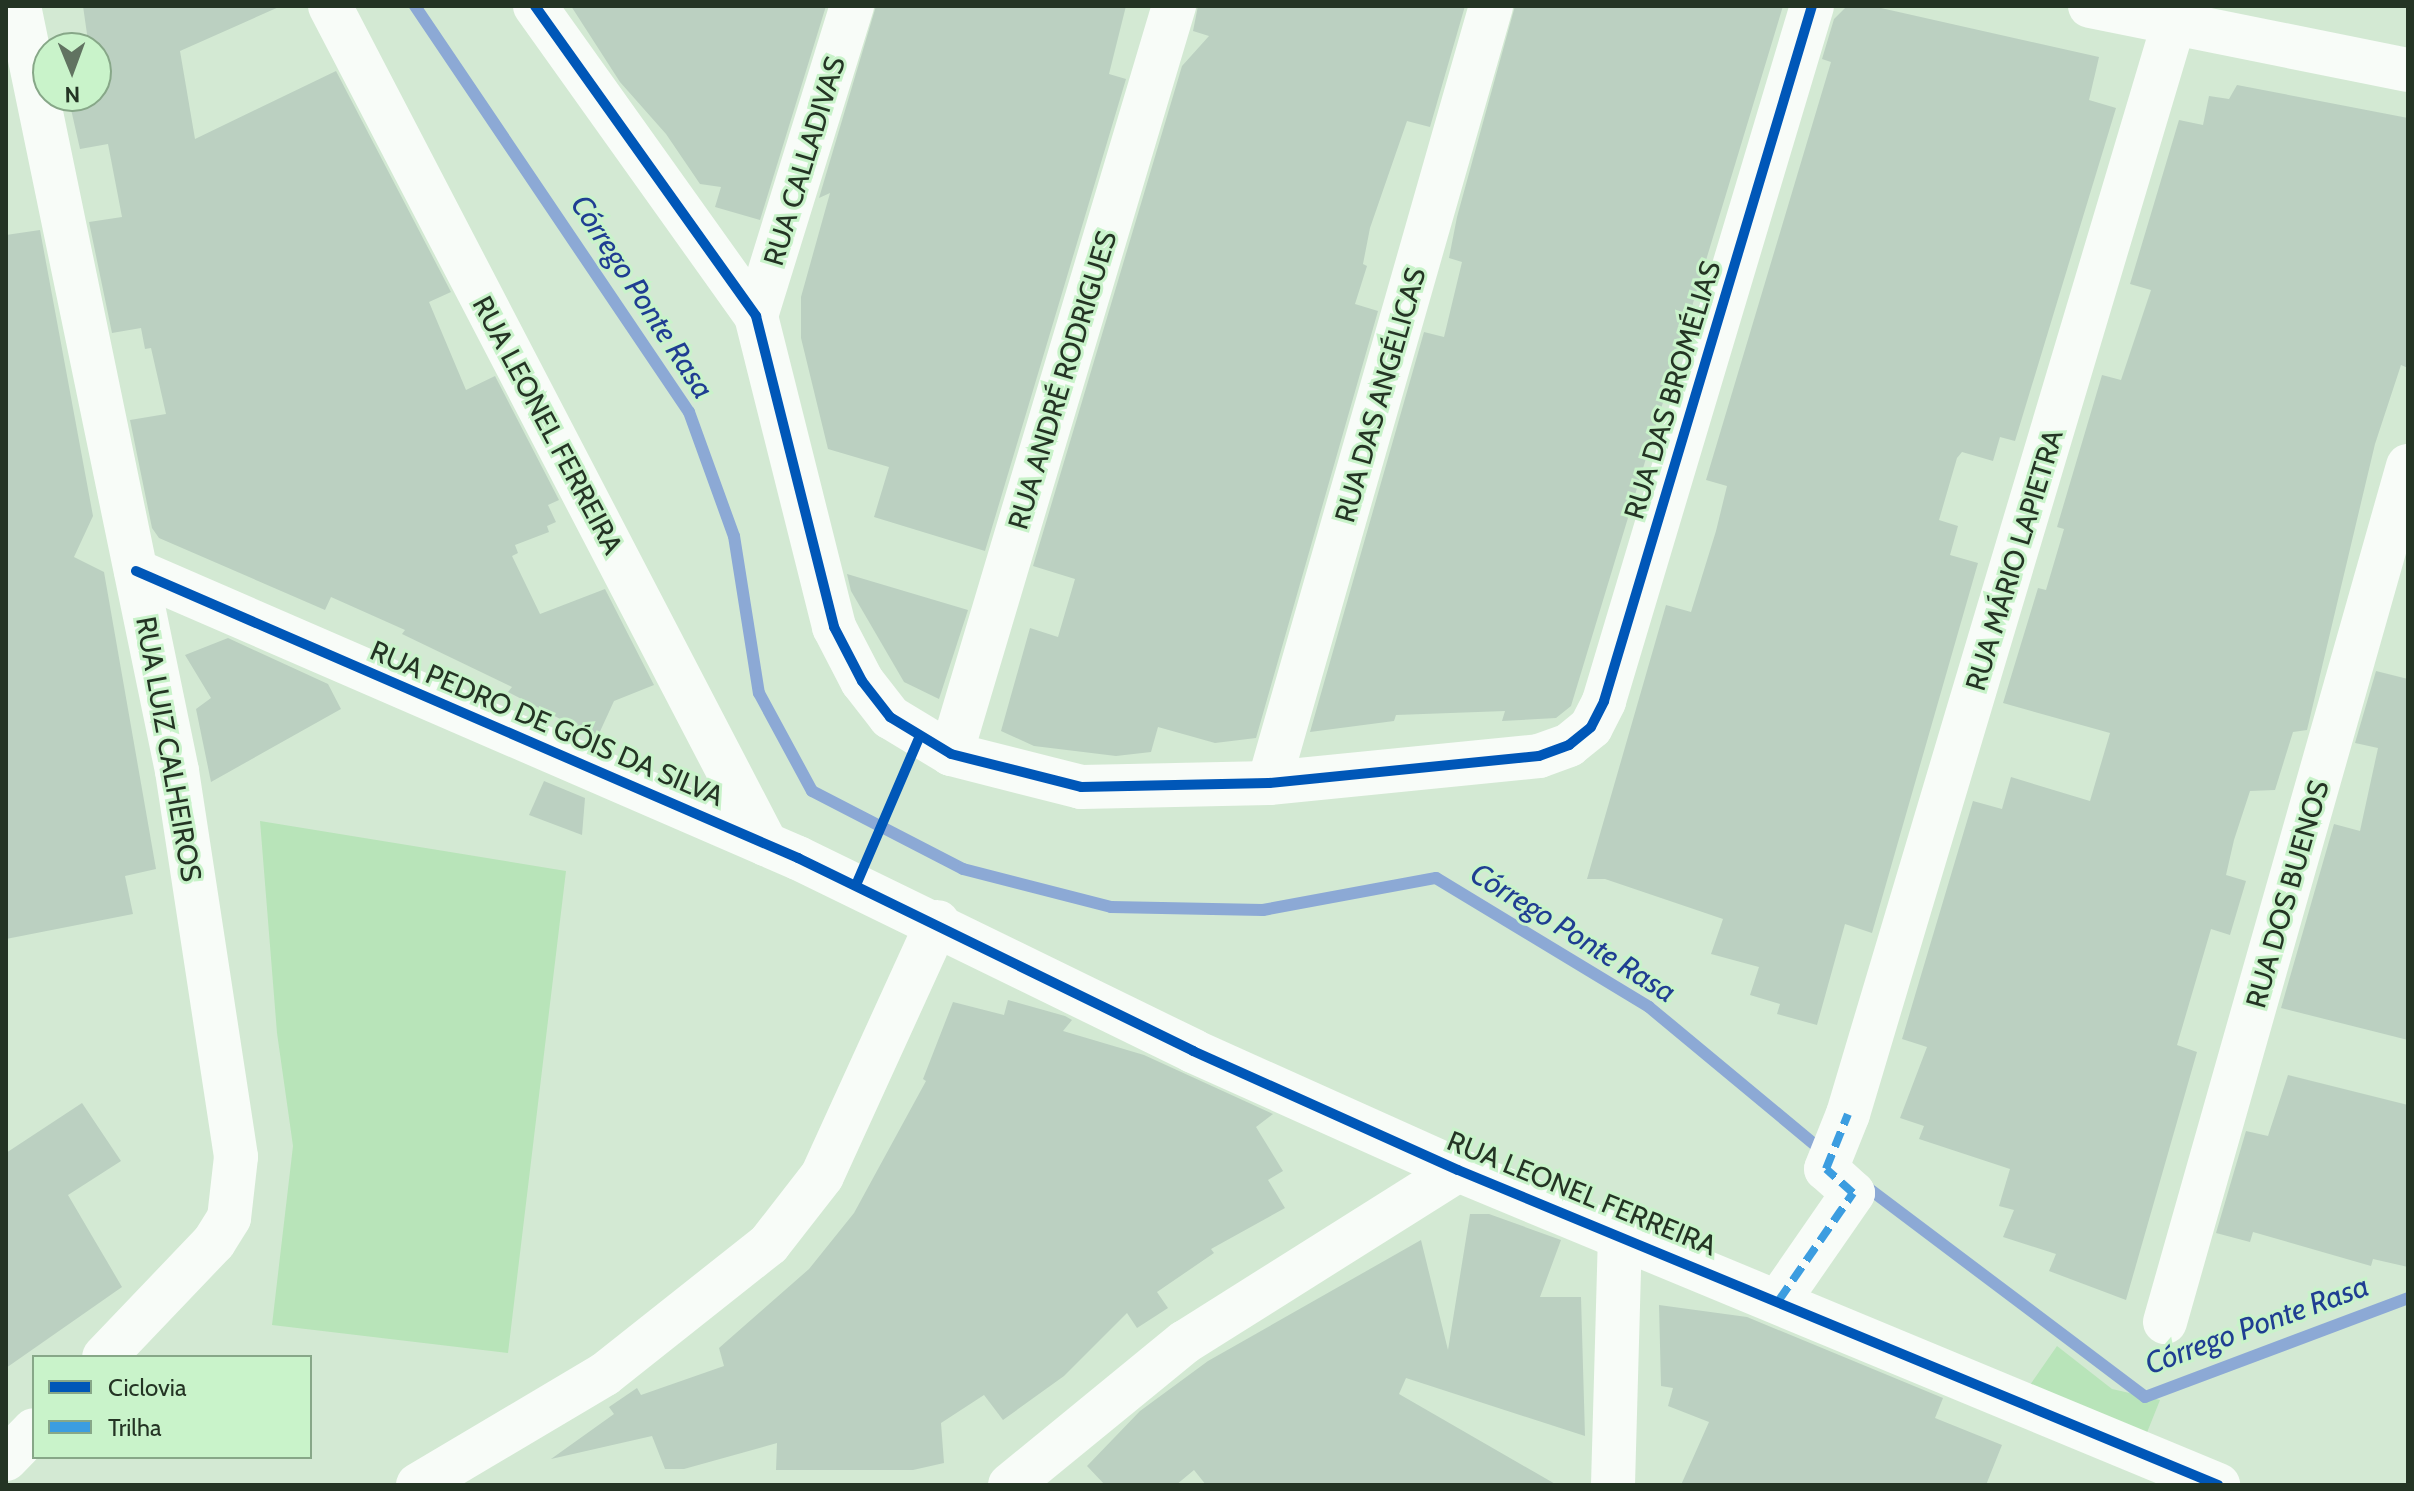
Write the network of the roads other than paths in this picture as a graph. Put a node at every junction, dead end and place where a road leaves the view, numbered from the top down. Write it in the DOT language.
graph roads {
  1 [pos="19,6"];
  2 [pos="330,6"];
  3 [pos="535,6"];
  4 [pos="852,6"];
  5 [pos="1174,6"];
  6 [pos="1491,6"];
  7 [pos="1812,6"];
  8 [pos="2090,6"];
  9 [pos="2177,14"];
  10 [pos="2408,70"];
  11 [pos="756,316"];
  12 [pos="2408,466"];
  13 [pos="136,571"];
  14 [pos="951,754"];
  15 [pos="1269,783"];
  16 [pos="766,844"];
  17 [pos="938,922"];
  18 [pos="1458,1170"];
  19 [pos="1620,1234"];
  20 [pos="1779,1300"];
  21 [pos="2165,1322"];
  22 [pos="106,1355"];
  23 [pos="32,1432"];
  24 [pos="6,1459"];
  25 [pos="418,1485"];
  26 [pos="1010,1485"];
  27 [pos="1613,1485"];
  28 [pos="2218,1485"];
  1 -- 13 [label="street, RUA LUIZ CALHEIROS"];
  2 -- 16 [label="street, RUA LEONEL FERREIRA"];
  3 -- 11 [label="street"];
  4 -- 11 [label="street, RUA CALLADIVAS"];
  5 -- 14 [label="street, RUA ANDRÉ RODRIGUES"];
  6 -- 15 [label="street, RUA DAS ANGÉLICAS"];
  7 -- 15 [label="street, RUA DAS BROMÉLIAS"];
  8 -- 9 [label="street"];
  9 -- 10 [label="street"];
  9 -- 20 [label="street, RUA MÁRIO LAPIETRA"];
  11 -- 14 [label="street, RUA DAS BROMÉLIAS"];
  12 -- 21 [label="street, RUA DOS BUENOS"];
  13 -- 16 [label="street, RUA PEDRO DE GÓIS DA SILVA"];
  13 -- 22 [label="street, RUA LUIZ CALHEIROS"];
  14 -- 15 [label="street, RUA DAS BROMÉLIAS"];
  16 -- 17 [label="street, RUA PEDRO DE GÓIS DA SILVA"];
  17 -- 18 [label="street, RUA LEONEL FERREIRA"];
  17 -- 25 [label="street"];
  18 -- 19 [label="street, RUA LEONEL FERREIRA"];
  18 -- 26 [label="street"];
  19 -- 20 [label="street, RUA LEONEL FERREIRA"];
  19 -- 27 [label="street"];
  20 -- 28 [label="street, RUA LEONEL FERREIRA"];
  23 -- 24 [label="street"];
}
